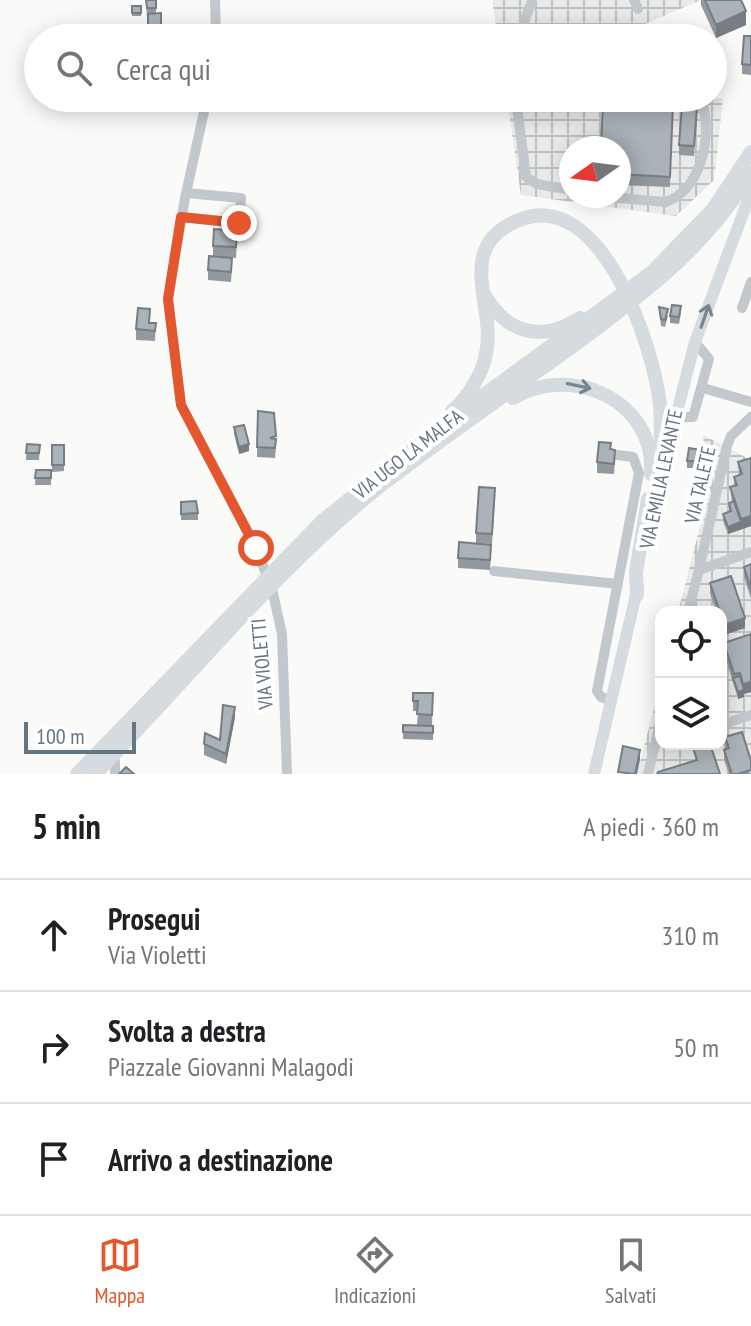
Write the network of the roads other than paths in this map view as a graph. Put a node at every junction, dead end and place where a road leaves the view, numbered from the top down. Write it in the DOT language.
graph roads {
  1 [pos="215,0"];
  2 [pos="523,0"];
  3 [pos="535,0"];
  4 [pos="216,24"];
  5 [pos="524,24"];
  6 [pos="204,112"];
  7 [pos="518,112"];
  8 [pos="704,112"];
  9 [pos="751,152"];
  10 [pos="751,173"];
  11 [pos="559,188"];
  12 [pos="751,192"];
  13 [pos="186,193"];
  14 [pos="631,199"];
  15 [pos="181,217"];
  16 [pos="651,273"];
  17 [pos="751,282"];
  18 [pos="481,286"];
  19 [pos="742,308"];
  20 [pos="695,342"];
  21 [pos="703,388"];
  22 [pos="751,402"];
  23 [pos="674,417"];
  24 [pos="751,417"];
  25 [pos="458,431"];
  26 [pos="617,455"];
  27 [pos="654,508"];
  28 [pos="322,521"];
  29 [pos="751,552"];
  30 [pos="699,570"];
  31 [pos="494,571"];
  32 [pos="618,584"];
  33 [pos="637,595"];
  34 [pos="690,606"];
  35 [pos="180,685"];
  36 [pos="612,701"];
  37 [pos="751,715"];
  38 [pos="727,723"];
  39 [pos="655,750"];
  40 [pos="115,762"];
  41 [pos="77,774"];
  42 [pos="95,774"];
  43 [pos="104,774"];
  44 [pos="115,774"];
  45 [pos="287,774"];
  46 [pos="594,774"];
  47 [pos="648,774"];
  1 -- 4 [label="street"];
  2 -- 3 [label="street"];
  3 -- 5 [label="street"];
  6 -- 13 [label="street, VIA VIOLETTI"];
  7 -- 11 [label="street"];
  8 -- 14 [label="street"];
  9 -- 16 [label="highway, VIA UGO LA MALFA"];
  10 -- 25 [label="highway, VIA UGO LA MALFA"];
  20 -- 12 [label="main road, VIA EMILIA LEVANTE, one-way"];
  13 -- 15 [label="street, VIA VIOLETTI"];
  13 -- 15 [label="street"];
  15 -- 45 [label="street, VIA VIOLETTI"];
  16 -- 18 [label="highway"];
  16 -- 28 [label="highway, VIA UGO LA MALFA"];
  17 -- 19 [label="street"];
  18 -- 27 [label="highway"];
  18 -- 28 [label="highway"];
  20 -- 21 [label="street"];
  20 -- 23 [label="main road, VIA EMILIA LEVANTE"];
  21 -- 22 [label="street"];
  21 -- 23 [label="street"];
  23 -- 27 [label="main road, VIA EMILIA LEVANTE"];
  24 -- 30 [label="street, VIA TALETE"];
  25 -- 33 [label="highway, one-way"];
  25 -- 35 [label="highway, VIA UGO LA MALFA"];
  26 -- 32 [label="street"];
  27 -- 33 [label="main road, VIA EMILIA LEVANTE"];
  28 -- 41 [label="highway, VIA UGO LA MALFA"];
  29 -- 30 [label="street"];
  30 -- 34 [label="street, VIA TALETE"];
  31 -- 32 [label="street"];
  32 -- 36 [label="street"];
  33 -- 36 [label="main road, VIA EMILIA LEVANTE"];
  35 -- 40 [label="street"];
  35 -- 42 [label="highway, VIA UGO LA MALFA"];
  36 -- 46 [label="main road, VIA EMILIA LEVANTE"];
  37 -- 38 [label="street"];
  39 -- 47 [label="street"];
  40 -- 43 [label="street"];
  40 -- 44 [label="street"];
}
